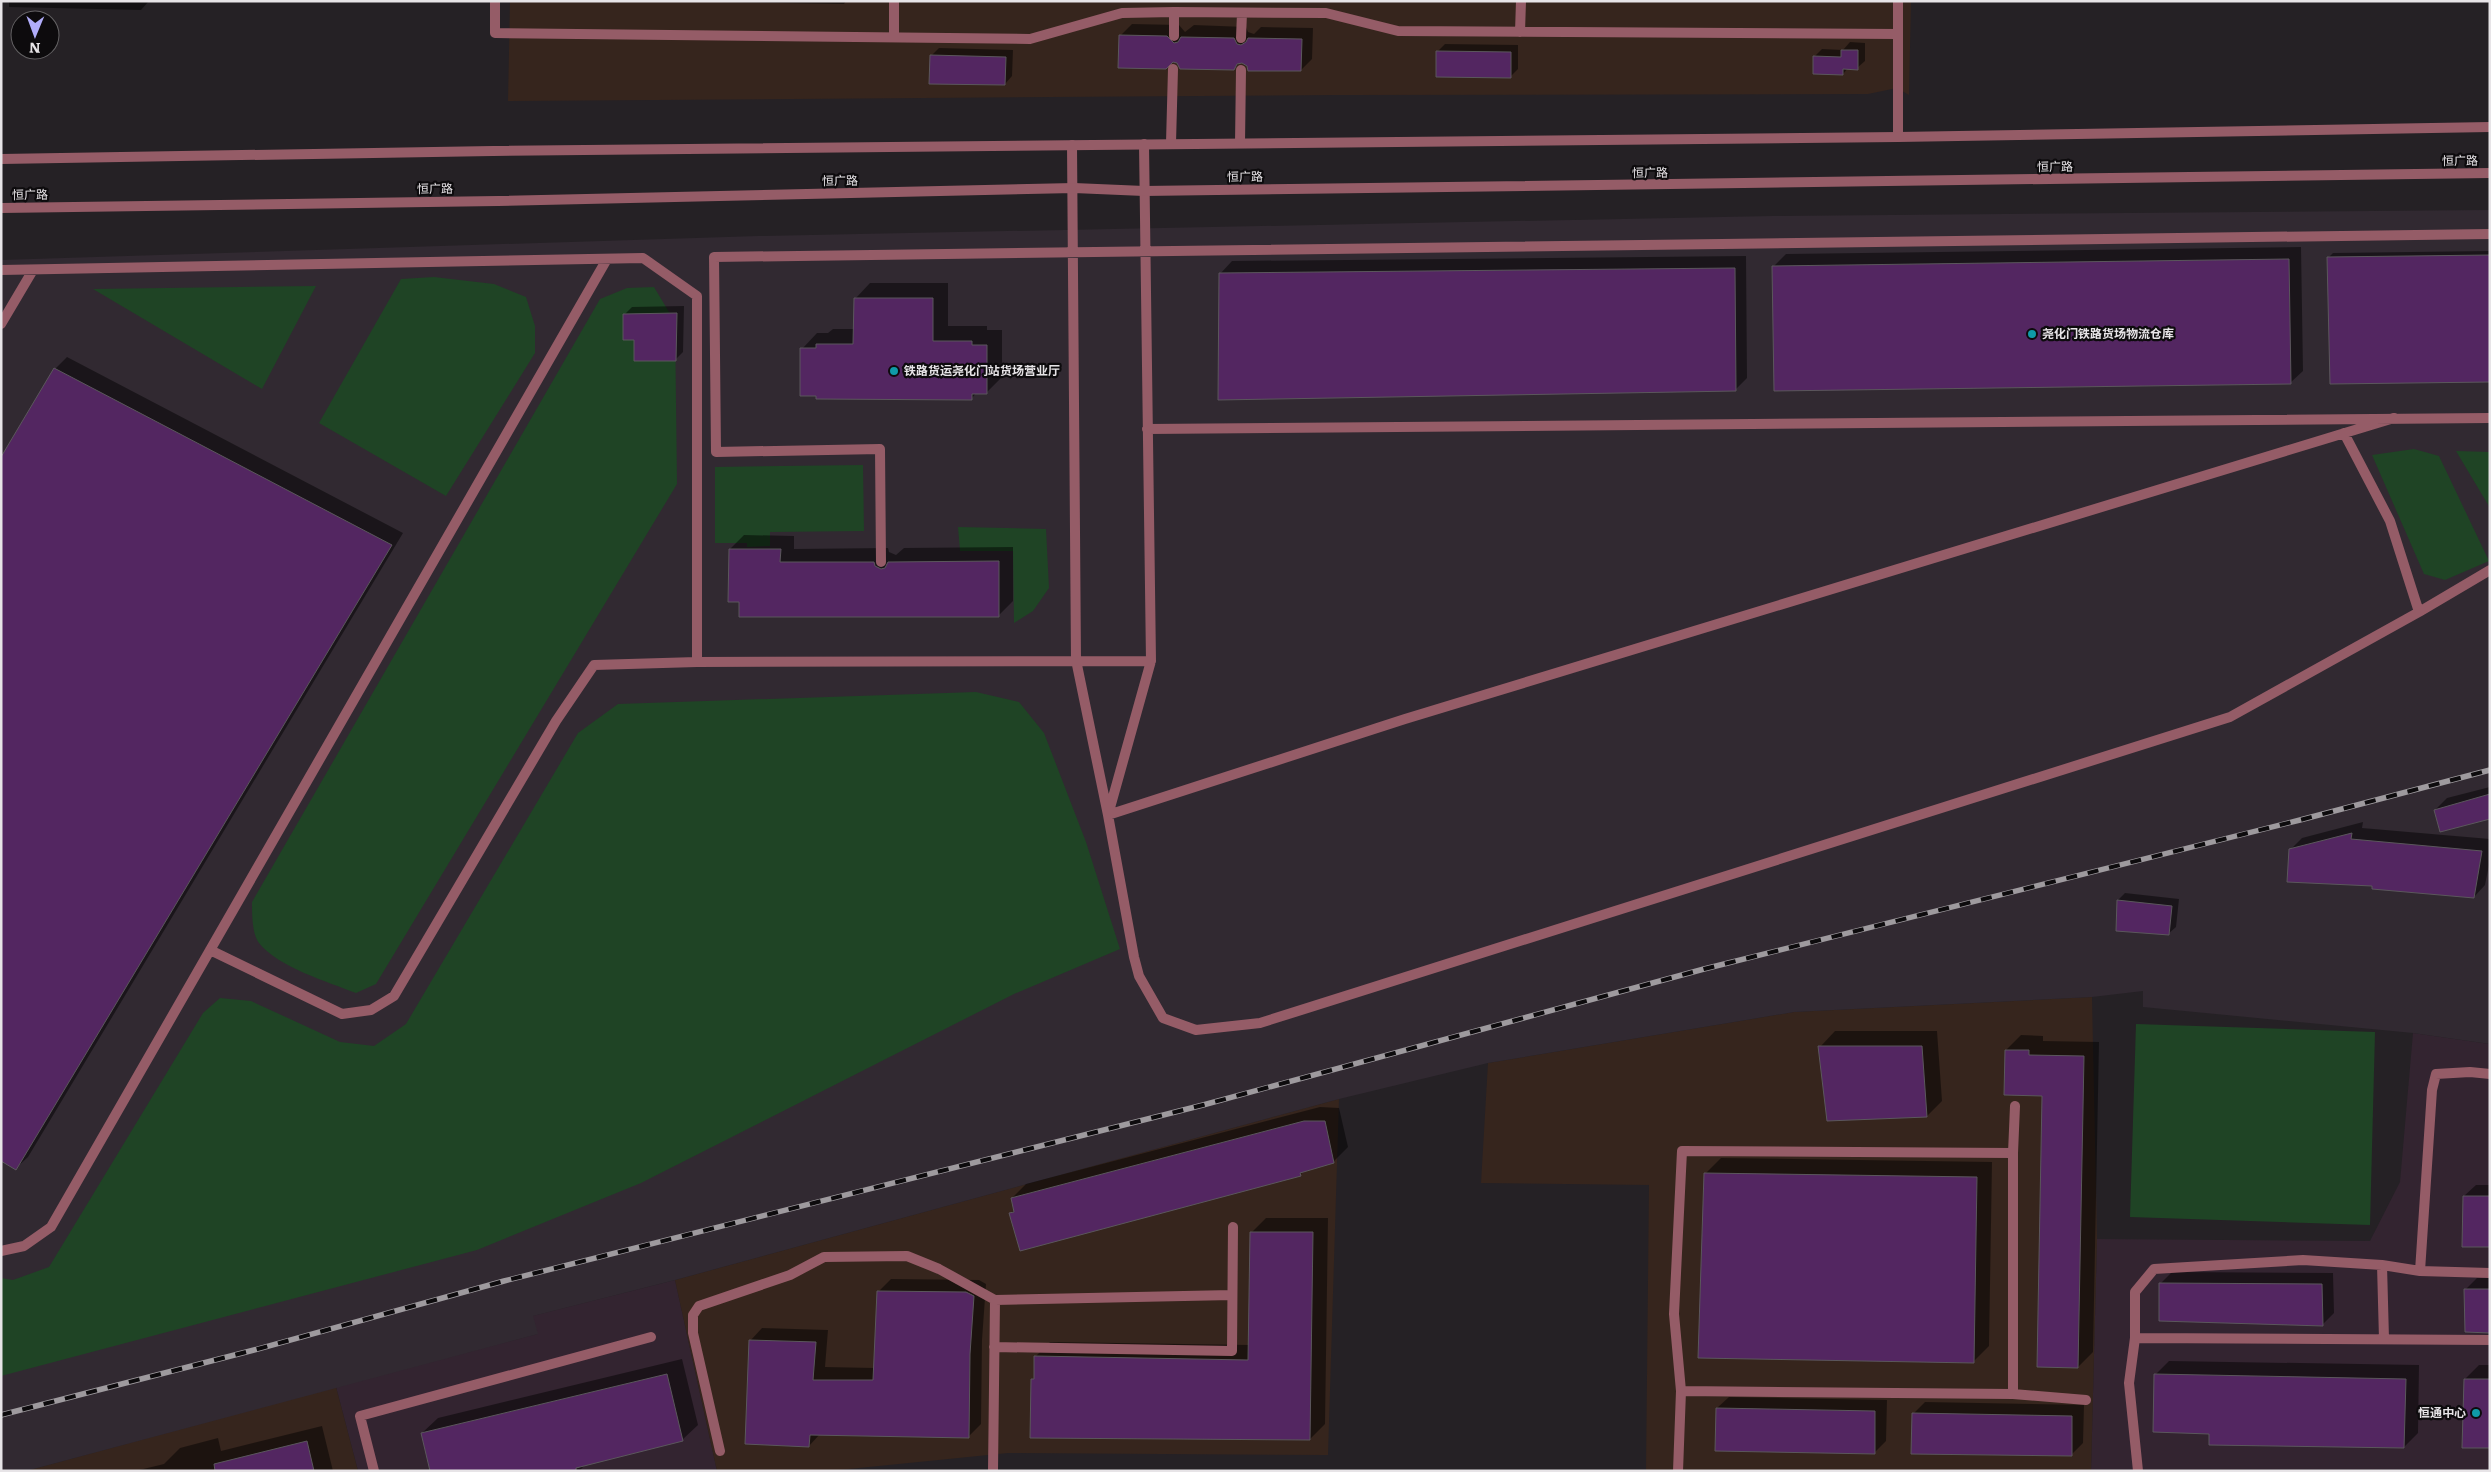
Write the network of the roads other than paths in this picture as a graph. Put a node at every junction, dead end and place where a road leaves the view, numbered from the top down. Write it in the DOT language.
graph roads {
  1 [pos="496,1"];
  2 [pos="894,1"];
  3 [pos="1521,1"];
  4 [pos="1898,1"];
  5 [pos="1174,12"];
  6 [pos="1242,13"];
  7 [pos="1520,32"];
  8 [pos="1898,34"];
  9 [pos="894,36"];
  10 [pos="1174,36"];
  11 [pos="1241,38"];
  12 [pos="1173,69"];
  13 [pos="1241,70"];
  14 [pos="2490,127"];
  15 [pos="1898,137"];
  16 [pos="1171,143"];
  17 [pos="1240,143"];
  18 [pos="1144,144"];
  19 [pos="1072,145"];
  20 [pos="1,159"];
  21 [pos="2490,173"];
  22 [pos="1074,188"];
  23 [pos="1144,191"];
  24 [pos="1,208"];
  25 [pos="2490,234"];
  26 [pos="1073,251"];
  27 [pos="1145,252"];
  28 [pos="607,259"];
  29 [pos="1,270"];
  30 [pos="33,270"];
  31 [pos="1,324"];
  32 [pos="2394,418"];
  33 [pos="2490,418"];
  34 [pos="1147,429"];
  35 [pos="2344,433"];
  36 [pos="881,562"];
  37 [pos="2490,570"];
  38 [pos="2419,612"];
  39 [pos="1076,660"];
  40 [pos="1151,661"];
  41 [pos="697,662"];
  42 [pos="1108,815"];
  43 [pos="210,950"];
  44 [pos="2490,1074"];
  45 [pos="2015,1106"];
  46 [pos="2013,1153"];
  47 [pos="1233,1227"];
  48 [pos="1,1251"];
  49 [pos="2382,1265"];
  50 [pos="2420,1270"];
  51 [pos="2490,1274"];
  52 [pos="1232,1295"];
  53 [pos="994,1300"];
  54 [pos="651,1337"];
  55 [pos="2135,1338"];
  56 [pos="2384,1339"];
  57 [pos="2490,1340"];
  58 [pos="994,1347"];
  59 [pos="1681,1391"];
  60 [pos="2013,1394"];
  61 [pos="2086,1400"];
  62 [pos="720,1451"];
  63 [pos="374,1471"];
  64 [pos="993,1471"];
  65 [pos="1678,1471"];
  66 [pos="2138,1471"];
  1 -- 9 [label="street"];
  2 -- 9 [label="street"];
  3 -- 7 [label="street"];
  4 -- 8 [label="street"];
  5 -- 6 [label="street"];
  5 -- 9 [label="street"];
  5 -- 10 [label="street"];
  6 -- 7 [label="street"];
  6 -- 11 [label="street"];
  7 -- 8 [label="street"];
  8 -- 15 [label="street"];
  12 -- 16 [label="street"];
  13 -- 17 [label="street"];
  14 -- 15 [label="street"];
  15 -- 17 [label="street"];
  16 -- 17 [label="street"];
  16 -- 18 [label="street"];
  18 -- 19 [label="street"];
  18 -- 23 [label="street"];
  19 -- 20 [label="street"];
  19 -- 22 [label="street"];
  21 -- 23 [label="street, 恒广路"];
  22 -- 23 [label="street, 恒广路"];
  22 -- 24 [label="street, 恒广路"];
  22 -- 26 [label="street"];
  23 -- 27 [label="street"];
  25 -- 27 [label="street"];
  26 -- 27 [label="street"];
  26 -- 36 [label="street"];
  26 -- 39 [label="street"];
  27 -- 34 [label="street"];
  28 -- 30 [label="street"];
  28 -- 41 [label="street"];
  28 -- 43 [label="street"];
  29 -- 30 [label="street"];
  30 -- 31 [label="street"];
  32 -- 33 [label="street"];
  32 -- 34 [label="street"];
  32 -- 35 [label="street"];
  34 -- 40 [label="street"];
  35 -- 38 [label="street"];
  35 -- 42 [label="street"];
  37 -- 38 [label="street"];
  38 -- 42 [label="street"];
  39 -- 40 [label="street"];
  39 -- 41 [label="street"];
  39 -- 42 [label="street"];
  40 -- 42 [label="street"];
  41 -- 43 [label="street"];
  43 -- 48 [label="street"];
  44 -- 50 [label="street"];
  45 -- 46 [label="street"];
  46 -- 59 [label="street"];
  46 -- 60 [label="street"];
  47 -- 52 [label="street"];
  49 -- 50 [label="street"];
  49 -- 55 [label="street"];
  49 -- 56 [label="street"];
  50 -- 51 [label="street"];
  52 -- 53 [label="street"];
  52 -- 58 [label="street"];
  53 -- 58 [label="street"];
  53 -- 62 [label="street"];
  54 -- 63 [label="street"];
  55 -- 56 [label="street"];
  55 -- 66 [label="street"];
  56 -- 57 [label="street"];
  58 -- 64 [label="street"];
  59 -- 60 [label="street"];
  59 -- 65 [label="street"];
  60 -- 61 [label="street"];
}
